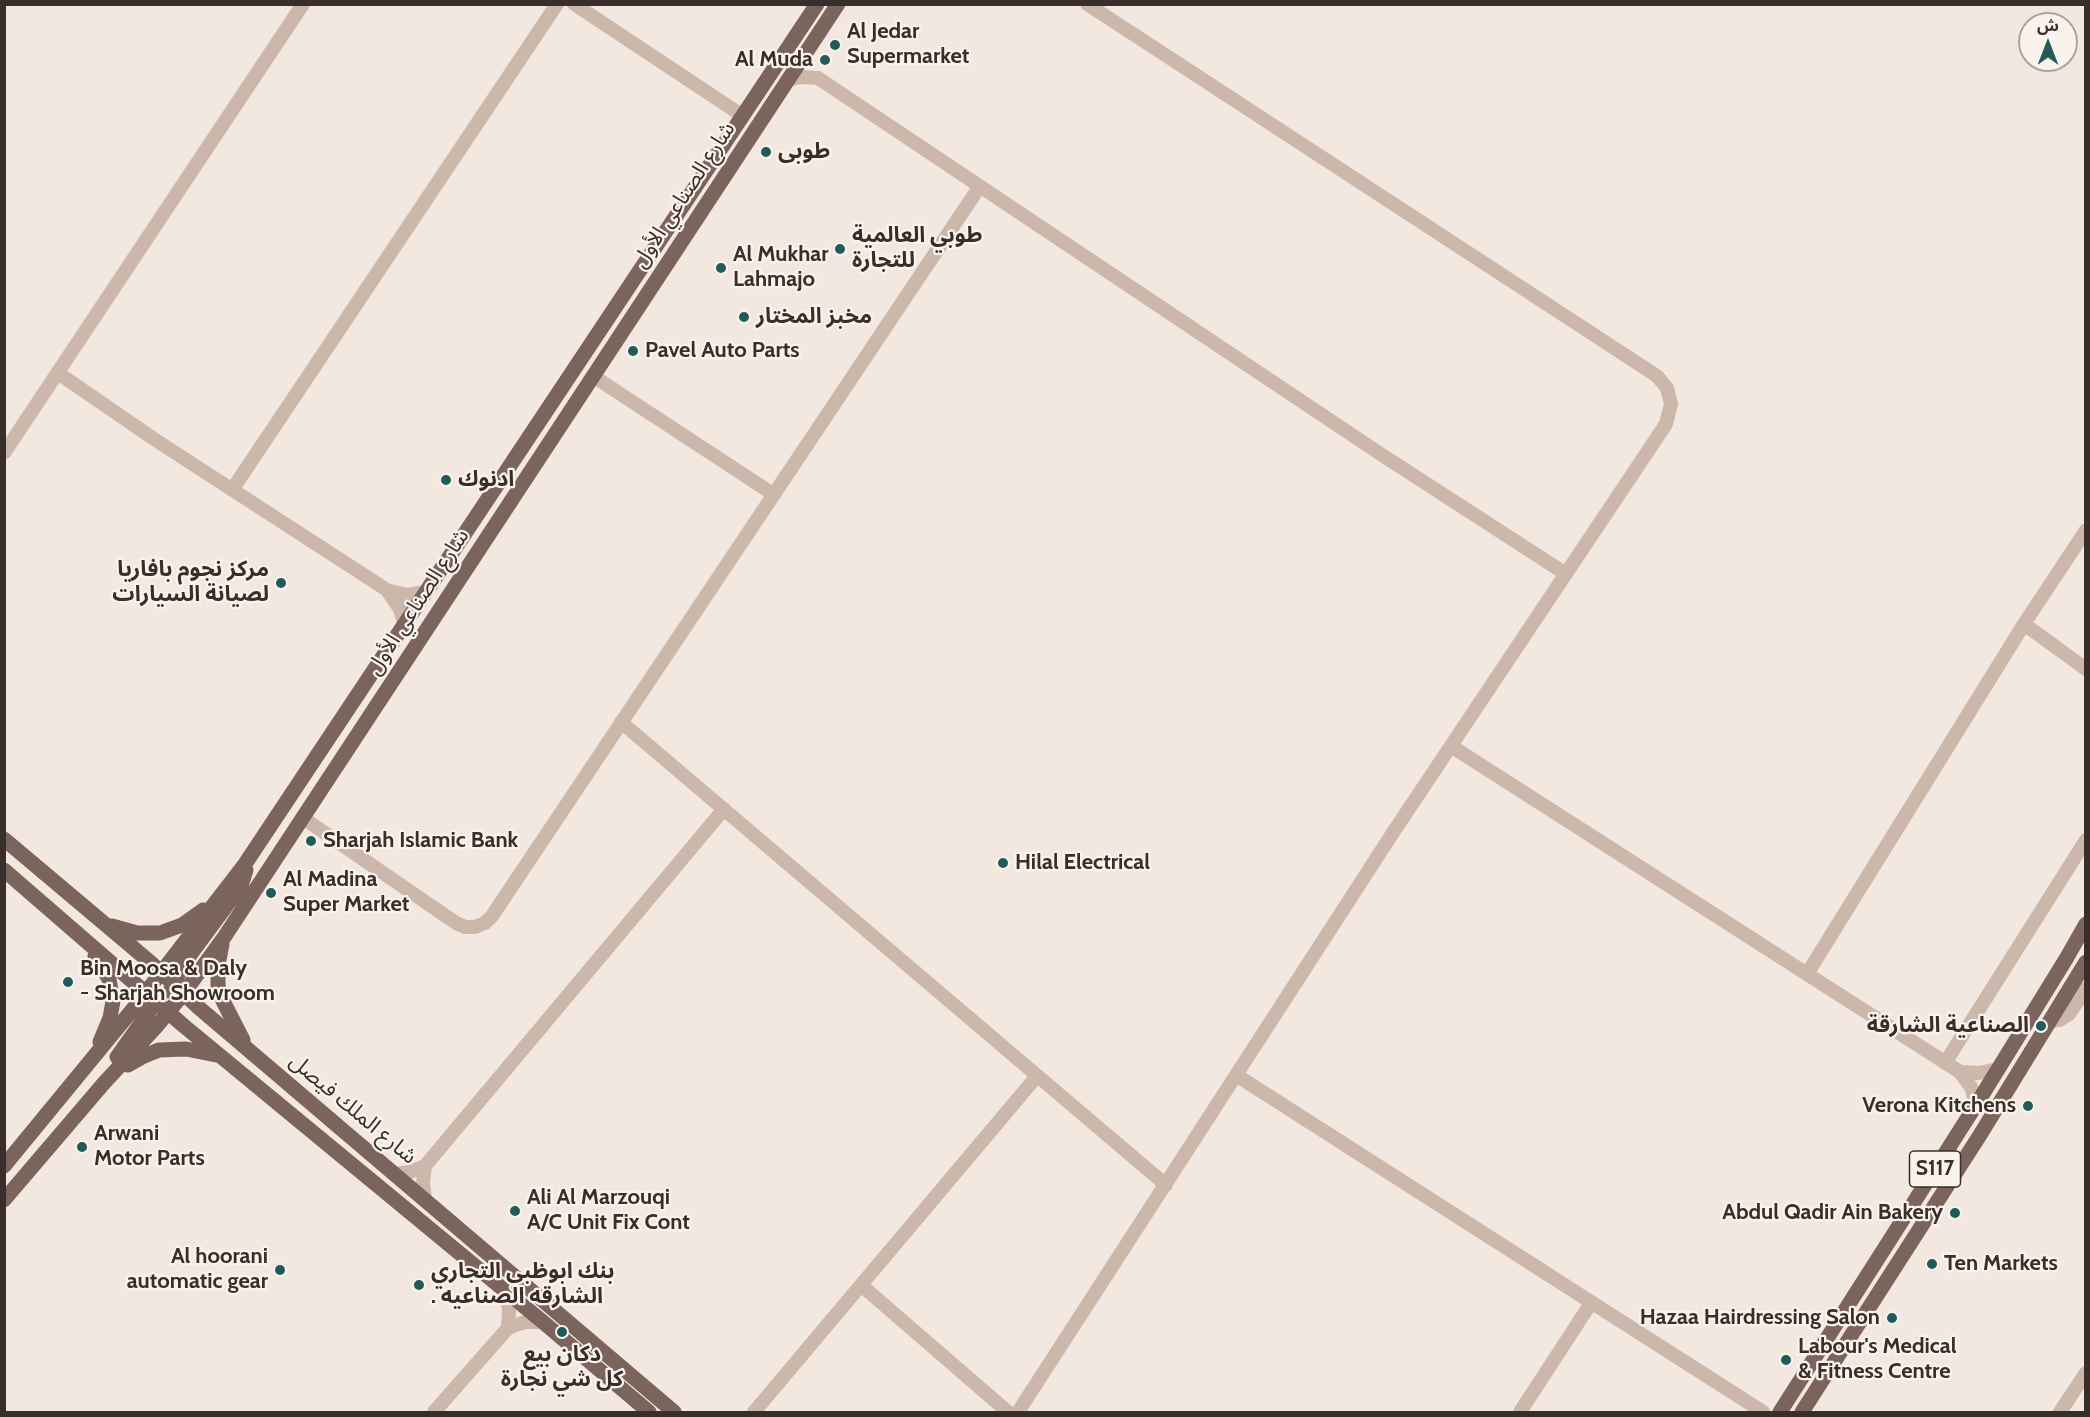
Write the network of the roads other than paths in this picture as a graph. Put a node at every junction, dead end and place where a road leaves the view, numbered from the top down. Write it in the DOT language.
graph roads {
  1 [pos="303,4"];
  2 [pos="557,4"];
  3 [pos="574,4"];
  4 [pos="817,4"];
  5 [pos="838,4"];
  6 [pos="1087,4"];
  7 [pos="807,50"];
  8 [pos="818,78"];
  9 [pos="787,80"];
  10 [pos="743,116"];
  11 [pos="980,186"];
  12 [pos="58,373"];
  13 [pos="593,376"];
  14 [pos="6,447"];
  15 [pos="232,490"];
  16 [pos="773,494"];
  17 [pos="2085,530"];
  18 [pos="1566,574"];
  19 [pos="387,590"];
  20 [pos="425,592"];
  21 [pos="404,623"];
  22 [pos="2024,624"];
  23 [pos="2085,669"];
  24 [pos="621,722"];
  25 [pos="1451,746"];
  26 [pos="724,809"];
  27 [pos="303,818"];
  28 [pos="4,839"];
  29 [pos="2085,840"];
  30 [pos="245,864"];
  31 [pos="4,870"];
  32 [pos="216,901"];
  33 [pos="2085,924"];
  34 [pos="107,925"];
  35 [pos="78,935"];
  36 [pos="223,939"];
  37 [pos="2085,962"];
  38 [pos="1807,974"];
  39 [pos="172,984"];
  40 [pos="2085,989"];
  41 [pos="157,1003"];
  42 [pos="2050,1021"];
  43 [pos="247,1048"];
  44 [pos="220,1056"];
  45 [pos="1945,1063"];
  46 [pos="89,1065"];
  47 [pos="1998,1069"];
  48 [pos="1960,1072"];
  49 [pos="1236,1075"];
  50 [pos="1037,1076"];
  51 [pos="104,1083"];
  52 [pos="1976,1105"];
  53 [pos="4,1166"];
  54 [pos="425,1166"];
  55 [pos="395,1174"];
  56 [pos="1166,1185"];
  57 [pos="4,1200"];
  58 [pos="425,1200"];
  59 [pos="861,1285"];
  60 [pos="507,1293"];
  61 [pos="1591,1302"];
  62 [pos="543,1322"];
  63 [pos="508,1328"];
  64 [pos="2085,1373"];
  65 [pos="434,1413"];
  66 [pos="649,1413"];
  67 [pos="674,1413"];
  68 [pos="754,1413"];
  69 [pos="1008,1413"];
  70 [pos="1018,1413"];
  71 [pos="1520,1413"];
  72 [pos="1763,1413"];
  73 [pos="1780,1413"];
  74 [pos="1802,1413"];
  75 [pos="2060,1413"];
  1 -- 12 [label="street"];
  2 -- 15 [label="street"];
  3 -- 10 [label="street"];
  4 -- 10 [label="main road, شارع الصناعي الأول"];
  5 -- 7 [label="main road, شارع الصناعي الأول"];
  6 -- 18 [label="street"];
  7 -- 8 [label="street"];
  7 -- 9 [label="main road, شارع الصناعي الأول"];
  8 -- 9 [label="street"];
  8 -- 11 [label="street"];
  9 -- 13 [label="main road, شارع الصناعي الأول"];
  10 -- 20 [label="main road, شارع الصناعي الأول"];
  11 -- 16 [label="street"];
  11 -- 18 [label="street"];
  12 -- 14 [label="street"];
  12 -- 15 [label="street"];
  13 -- 16 [label="street"];
  13 -- 27 [label="main road, شارع الصناعي الأول"];
  15 -- 19 [label="street"];
  16 -- 24 [label="street"];
  17 -- 22 [label="street"];
  18 -- 25 [label="street"];
  19 -- 20 [label="street"];
  19 -- 21 [label="street"];
  20 -- 21 [label="main road, شارع الصناعي الأول"];
  21 -- 30 [label="main road, شارع الصناعي الأول"];
  22 -- 23 [label="street"];
  22 -- 38 [label="street"];
  24 -- 26 [label="street"];
  24 -- 27 [label="street"];
  25 -- 38 [label="street"];
  25 -- 49 [label="street"];
  26 -- 50 [label="street"];
  26 -- 54 [label="street"];
  27 -- 36 [label="main road, شارع الصناعي الأول"];
  28 -- 34 [label="main road, شارع الملك فيصل"];
  29 -- 45 [label="street"];
  30 -- 32 [label="main road, شارع الصناعي الأول"];
  30 -- 39 [label="main road"];
  31 -- 35 [label="main road, شارع الملك فيصل"];
  32 -- 34 [label="main road"];
  32 -- 39 [label="main road, شارع الصناعي الأول"];
  33 -- 47 [label="main road, S117"];
  34 -- 39 [label="main road, شارع الملك فيصل"];
  35 -- 41 [label="main road, شارع الملك فيصل"];
  35 -- 46 [label="main road"];
  36 -- 39 [label="main road, شارع الصناعي الأول"];
  36 -- 43 [label="main road"];
  37 -- 42 [label="main road, S117"];
  38 -- 45 [label="street"];
  39 -- 41 [label="main road, شارع الصناعي الأول"];
  39 -- 41 [label="main road"];
  39 -- 43 [label="main road, شارع الملك فيصل"];
  40 -- 42 [label="street"];
  41 -- 44 [label="main road, شارع الملك فيصل"];
  41 -- 46 [label="main road, شارع الصناعي الأول"];
  41 -- 51 [label="main road"];
  42 -- 74 [label="main road, S117"];
  43 -- 55 [label="main road, شارع الملك فيصل"];
  44 -- 51 [label="main road"];
  44 -- 60 [label="main road, شارع الملك فيصل"];
  45 -- 48 [label="street"];
  46 -- 53 [label="main road, شارع الصناعي الأول"];
  47 -- 48 [label="street"];
  47 -- 52 [label="main road, S117"];
  48 -- 52 [label="street"];
  49 -- 56 [label="street"];
  49 -- 61 [label="street"];
  50 -- 56 [label="street"];
  50 -- 59 [label="street"];
  51 -- 57 [label="main road"];
  52 -- 73 [label="main road, S117"];
  54 -- 55 [label="street"];
  54 -- 58 [label="street"];
  55 -- 58 [label="main road, شارع الملك فيصل"];
  56 -- 70 [label="street"];
  58 -- 67 [label="main road, شارع الملك فيصل"];
  59 -- 68 [label="street"];
  59 -- 69 [label="street"];
  60 -- 62 [label="main road, شارع الملك فيصل"];
  60 -- 63 [label="street"];
  61 -- 71 [label="street"];
  61 -- 72 [label="street"];
  62 -- 63 [label="street"];
  62 -- 66 [label="main road, شارع الملك فيصل"];
  63 -- 65 [label="street"];
  64 -- 75 [label="street"];
}
